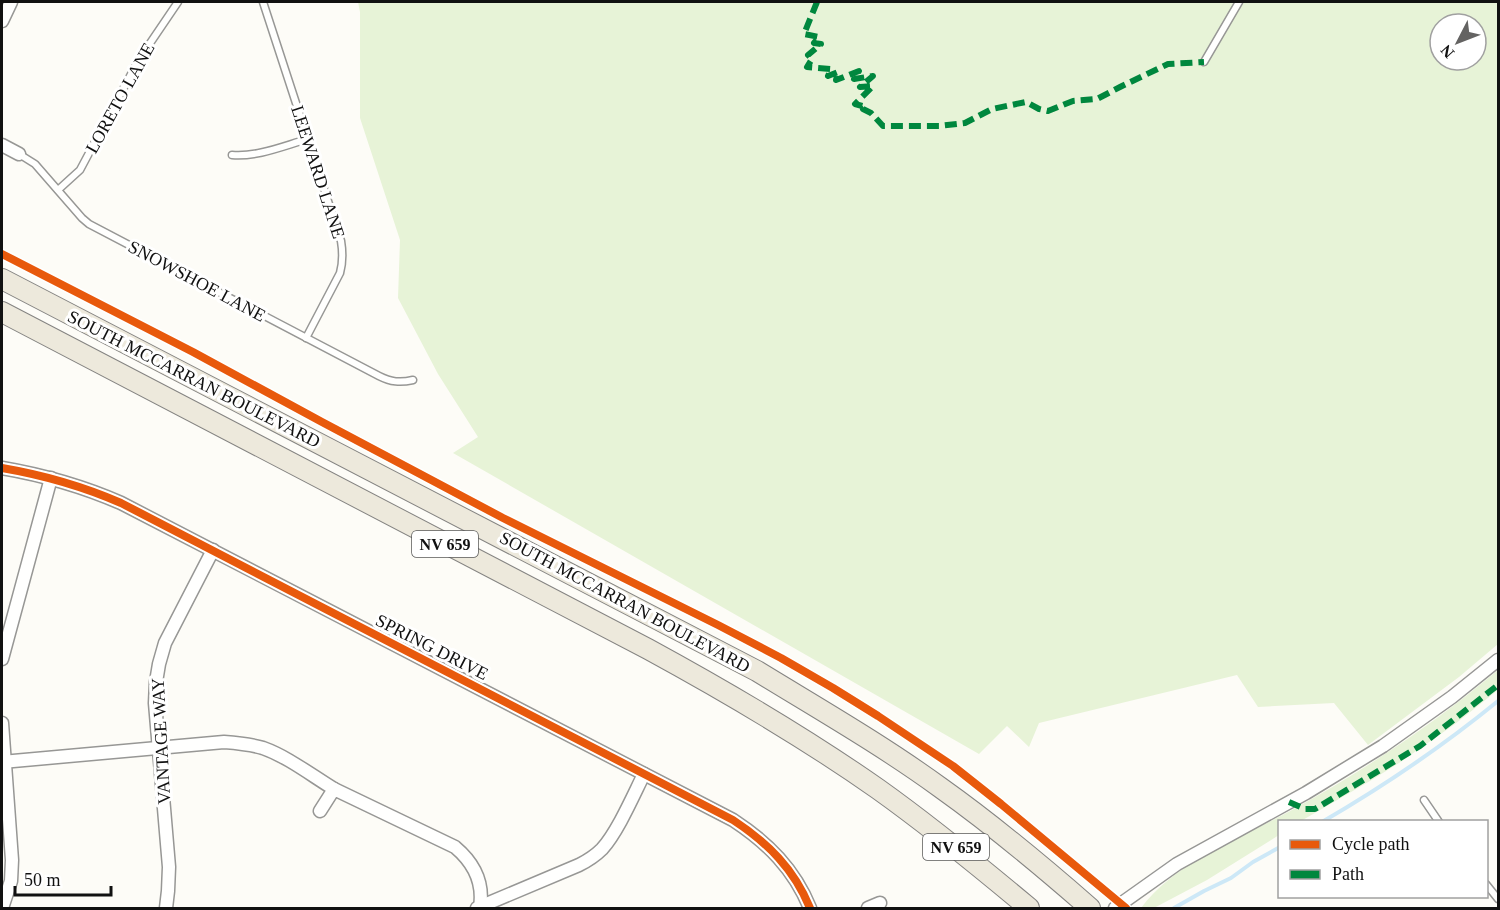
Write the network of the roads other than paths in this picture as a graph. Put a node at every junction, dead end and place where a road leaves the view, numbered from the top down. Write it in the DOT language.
graph roads {
  1 [pos="11,2"];
  2 [pos="178,2"];
  3 [pos="263,2"];
  4 [pos="1239,2"];
  5 [pos="2,21"];
  6 [pos="1204,62"];
  7 [pos="308,139"];
  8 [pos="2,145"];
  9 [pos="19,154"];
  10 [pos="232,155"];
  11 [pos="58,190"];
  12 [pos="2,279"];
  13 [pos="2,312"];
  14 [pos="306,338"];
  15 [pos="413,380"];
  16 [pos="2,468"];
  17 [pos="51,478"];
  18 [pos="213,550"];
  19 [pos="6,624"];
  20 [pos="2,659"];
  21 [pos="1498,660"];
  22 [pos="2,723"];
  23 [pos="159,747"];
  24 [pos="3,762"];
  25 [pos="644,774"];
  26 [pos="334,789"];
  27 [pos="1424,800"];
  28 [pos="320,811"];
  29 [pos="1438,820"];
  30 [pos="1488,886"];
  31 [pos="1498,899"];
  32 [pos="880,903"];
  33 [pos="2,908"];
  34 [pos="479,908"];
  35 [pos="165,909"];
  36 [pos="810,909"];
  37 [pos="868,909"];
  38 [pos="1029,909"];
  39 [pos="1090,909"];
  40 [pos="1115,909"];
  1 -- 5 [label="street"];
  2 -- 11 [label="lane, LORETO LANE"];
  3 -- 7 [label="lane, LEEWARD LANE"];
  4 -- 6 [label="lane"];
  7 -- 10 [label="lane"];
  7 -- 14 [label="lane, LEEWARD LANE"];
  8 -- 9 [label="street, SNOWSHOE LANE"];
  9 -- 11 [label="lane, SNOWSHOE LANE"];
  11 -- 14 [label="lane, SNOWSHOE LANE"];
  12 -- 39 [label="main road, SOUTH MCCARRAN BOULEVARD / NV 659"];
  13 -- 38 [label="main road, SOUTH MCCARRAN BOULEVARD / NV 659"];
  14 -- 15 [label="lane, SNOWSHOE LANE"];
  16 -- 17 [label="street, SPRING DRIVE"];
  17 -- 18 [label="street, SPRING DRIVE"];
  17 -- 19 [label="street"];
  18 -- 23 [label="street, VANTAGE WAY"];
  18 -- 25 [label="street, SPRING DRIVE"];
  19 -- 20 [label="street"];
  21 -- 40 [label="street"];
  22 -- 24 [label="street"];
  23 -- 24 [label="street"];
  23 -- 26 [label="street"];
  23 -- 35 [label="street, VANTAGE WAY"];
  24 -- 33 [label="street"];
  25 -- 34 [label="street"];
  25 -- 36 [label="street, SPRING DRIVE"];
  26 -- 28 [label="street"];
  26 -- 34 [label="street"];
  27 -- 29 [label="lane"];
  30 -- 31 [label="lane"];
  32 -- 37 [label="street"];
}
